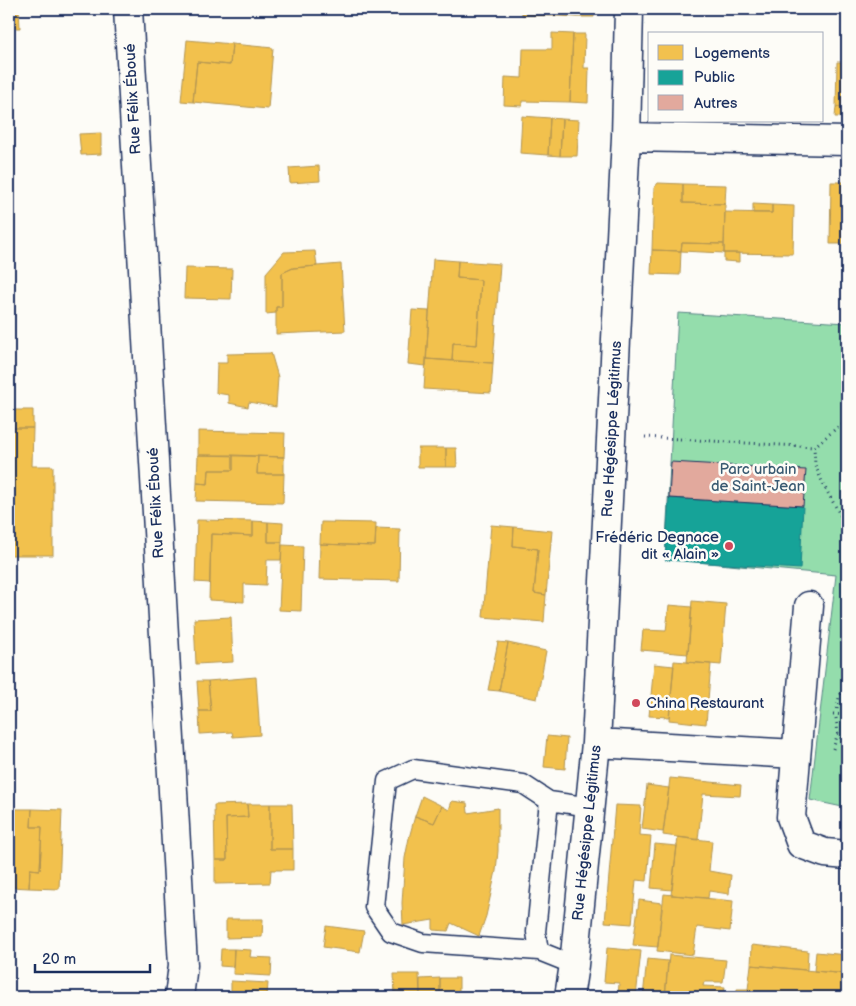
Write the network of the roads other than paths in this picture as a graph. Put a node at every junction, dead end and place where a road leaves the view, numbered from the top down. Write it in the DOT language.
graph roads {
  1 [pos="128,9"];
  2 [pos="628,9"];
  3 [pos="626,137"];
  4 [pos="847,141"];
  5 [pos="810,606"];
  6 [pos="596,743"];
  7 [pos="796,754"];
  8 [pos="550,801"];
  9 [pos="590,807"];
  10 [pos="847,854"];
  11 [pos="539,951"];
  12 [pos="574,966"];
  13 [pos="179,997"];
  14 [pos="569,997"];
  1 -- 13 [label="street, Rue Félix Éboué"];
  2 -- 3 [label="street, Rue Hégésippe Légitimus"];
  3 -- 4 [label="street"];
  3 -- 6 [label="street, Rue Hégésippe Légitimus"];
  5 -- 7 [label="street"];
  6 -- 7 [label="street"];
  6 -- 9 [label="street, Rue Hégésippe Légitimus"];
  7 -- 10 [label="street"];
  8 -- 9 [label="lane"];
  8 -- 11 [label="lane"];
  8 -- 11 [label="lane"];
  9 -- 12 [label="street, Rue Hégésippe Légitimus"];
  11 -- 12 [label="lane"];
  12 -- 14 [label="street, Rue Hégésippe Légitimus"];
}
